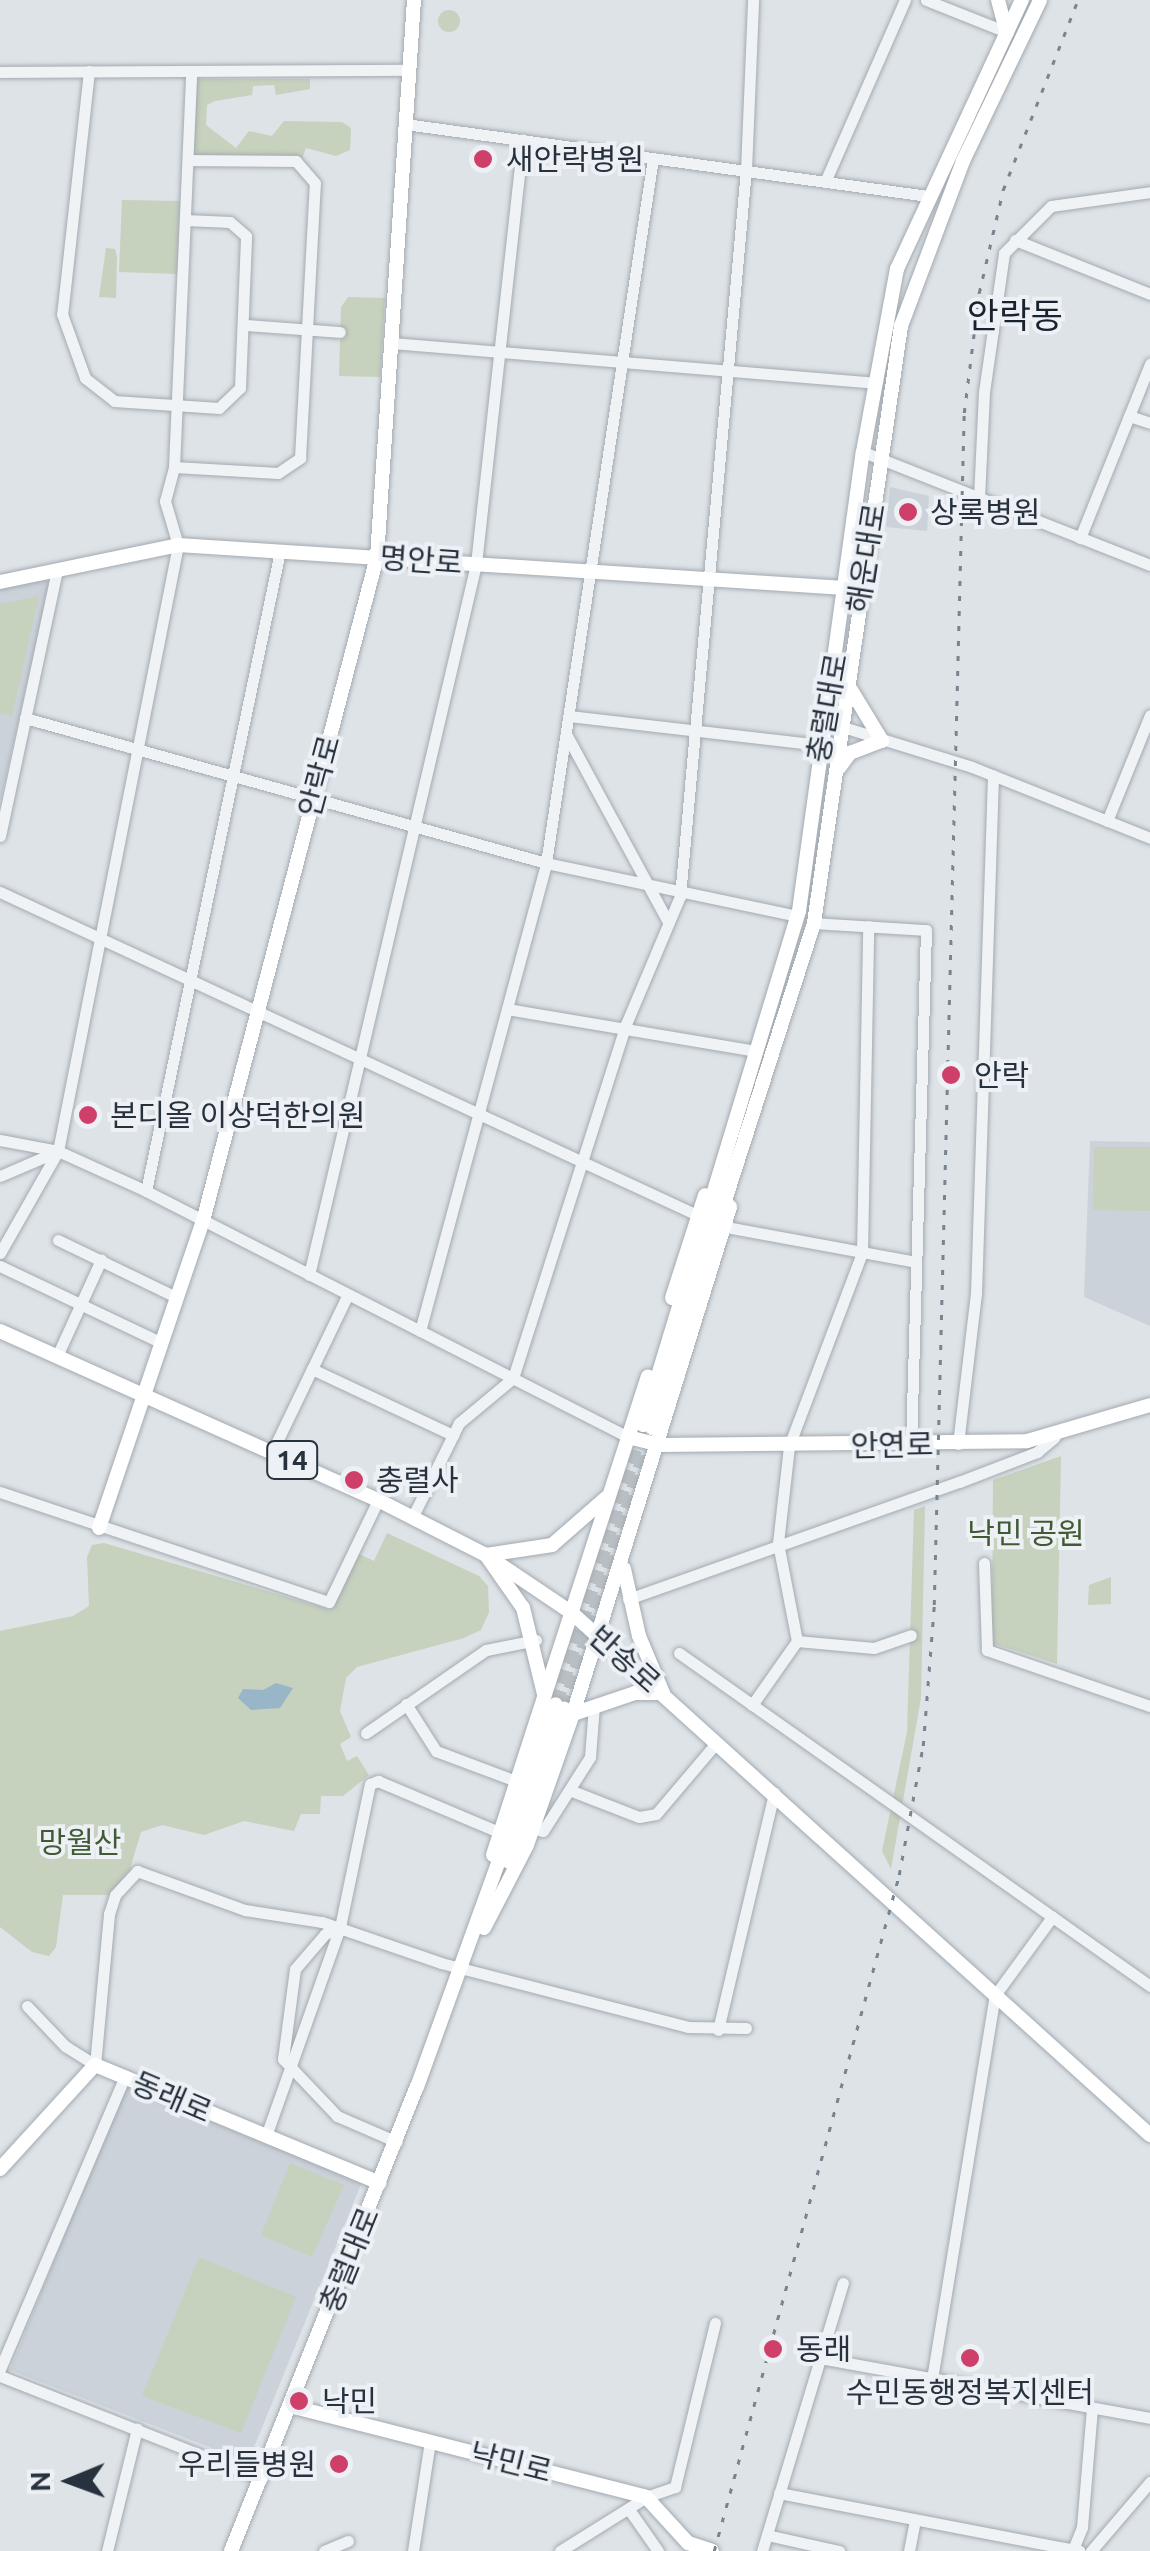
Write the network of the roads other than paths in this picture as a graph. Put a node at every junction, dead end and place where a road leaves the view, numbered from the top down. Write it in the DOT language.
graph roads {
  1 [pos="414,0"];
  2 [pos="753,0"];
  3 [pos="905,0"];
  4 [pos="926,0"];
  5 [pos="998,0"];
  6 [pos="1022,0"];
  7 [pos="1040,0"];
  8 [pos="1013,36"];
  9 [pos="409,70"];
  10 [pos="89,71"];
  11 [pos="191,71"];
  12 [pos="0,72"];
  13 [pos="406,124"];
  14 [pos="523,140"];
  15 [pos="652,158"];
  16 [pos="188,160"];
  17 [pos="746,170"];
  18 [pos="825,182"];
  19 [pos="1150,192"];
  20 [pos="928,196"];
  21 [pos="185,220"];
  22 [pos="1015,240"];
  23 [pos="1150,294"];
  24 [pos="244,325"];
  25 [pos="305,330"];
  26 [pos="340,332"];
  27 [pos="391,343"];
  28 [pos="500,351"];
  29 [pos="622,360"];
  30 [pos="1150,364"];
  31 [pos="730,368"];
  32 [pos="1147,381"];
  33 [pos="875,383"];
  34 [pos="177,405"];
  35 [pos="1129,416"];
  36 [pos="1150,423"];
  37 [pos="870,456"];
  38 [pos="174,467"];
  39 [pos="978,498"];
  40 [pos="1080,538"];
  41 [pos="178,544"];
  42 [pos="280,551"];
  43 [pos="377,557"];
  44 [pos="476,564"];
  45 [pos="1150,566"];
  46 [pos="57,569"];
  47 [pos="591,570"];
  48 [pos="708,578"];
  49 [pos="0,582"];
  50 [pos="845,588"];
  51 [pos="849,680"];
  52 [pos="1150,715"];
  53 [pos="569,716"];
  54 [pos="25,718"];
  55 [pos="836,726"];
  56 [pos="695,728"];
  57 [pos="566,734"];
  58 [pos="882,741"];
  59 [pos="820,745"];
  60 [pos="137,750"];
  61 [pos="835,773"];
  62 [pos="993,775"];
  63 [pos="233,777"];
  64 [pos="313,800"];
  65 [pos="1108,821"];
  66 [pos="414,827"];
  67 [pos="0,836"];
  68 [pos="1150,838"];
  69 [pos="546,863"];
  70 [pos="647,882"];
  71 [pos="0,892"];
  72 [pos="680,892"];
  73 [pos="797,919"];
  74 [pos="668,922"];
  75 [pos="814,923"];
  76 [pos="868,926"];
  77 [pos="98,940"];
  78 [pos="190,982"];
  79 [pos="507,1010"];
  80 [pos="257,1013"];
  81 [pos="626,1024"];
  82 [pos="756,1051"];
  83 [pos="359,1060"];
  84 [pos="478,1115"];
  85 [pos="739,1132"];
  86 [pos="0,1140"];
  87 [pos="58,1151"];
  88 [pos="582,1163"];
  89 [pos="0,1176"];
  90 [pos="146,1191"];
  91 [pos="697,1215"];
  92 [pos="203,1221"];
  93 [pos="726,1227"];
  94 [pos="58,1240"];
  95 [pos="0,1253"];
  96 [pos="862,1254"];
  97 [pos="101,1260"];
  98 [pos="916,1262"];
  99 [pos="0,1266"];
  100 [pos="309,1275"];
  101 [pos="348,1294"];
  102 [pos="176,1297"];
  103 [pos="81,1305"];
  104 [pos="0,1331"];
  105 [pos="420,1331"];
  106 [pos="160,1342"];
  107 [pos="57,1356"];
  108 [pos="312,1369"];
  109 [pos="513,1378"];
  110 [pos="142,1394"];
  111 [pos="1150,1404"];
  112 [pos="648,1427"];
  113 [pos="453,1435"];
  114 [pos="628,1437"];
  115 [pos="1055,1437"];
  116 [pos="911,1444"];
  117 [pos="958,1444"];
  118 [pos="660,1445"];
  119 [pos="789,1446"];
  120 [pos="272,1452"];
  121 [pos="0,1492"];
  122 [pos="610,1492"];
  123 [pos="378,1500"];
  124 [pos="412,1518"];
  125 [pos="99,1528"];
  126 [pos="628,1538"];
  127 [pos="778,1543"];
  128 [pos="486,1555"];
  129 [pos="984,1562"];
  130 [pos="628,1599"];
  131 [pos="572,1613"];
  132 [pos="598,1634"];
  133 [pos="911,1635"];
  134 [pos="536,1640"];
  135 [pos="797,1641"];
  136 [pos="679,1653"];
  137 [pos="664,1693"];
  138 [pos="406,1704"];
  139 [pos="560,1705"];
  140 [pos="752,1705"];
  141 [pos="594,1706"];
  142 [pos="1150,1706"];
  143 [pos="366,1733"];
  144 [pos="717,1742"];
  145 [pos="516,1781"];
  146 [pos="572,1791"];
  147 [pos="774,1793"];
  148 [pos="534,1828"];
  149 [pos="499,1832"];
  150 [pos="1052,1917"];
  151 [pos="340,1927"];
  152 [pos="462,1968"];
  153 [pos="1150,1986"];
  154 [pos="995,1995"];
  155 [pos="27,2006"];
  156 [pos="746,2028"];
  157 [pos="718,2030"];
  158 [pos="95,2065"];
  159 [pos="294,2065"];
  160 [pos="124,2076"];
  161 [pos="1150,2135"];
  162 [pos="266,2136"];
  163 [pos="396,2142"];
  164 [pos="0,2170"];
  165 [pos="380,2183"];
  166 [pos="843,2283"];
  167 [pos="715,2323"];
  168 [pos="820,2358"];
  169 [pos="0,2373"];
  170 [pos="932,2378"];
  171 [pos="290,2406"];
  172 [pos="1092,2406"];
  173 [pos="1150,2418"];
  174 [pos="137,2428"];
  175 [pos="430,2441"];
  176 [pos="261,2479"];
  177 [pos="1150,2482"];
  178 [pos="779,2493"];
  179 [pos="646,2496"];
  180 [pos="630,2510"];
  181 [pos="915,2520"];
  182 [pos="766,2535"];
  183 [pos="348,2541"];
  184 [pos="1076,2549"];
  185 [pos="106,2551"];
  186 [pos="231,2551"];
  187 [pos="324,2551"];
  188 [pos="413,2551"];
  189 [pos="560,2551"];
  190 [pos="658,2551"];
  191 [pos="712,2551"];
  192 [pos="762,2551"];
  193 [pos="839,2551"];
  194 [pos="909,2551"];
  195 [pos="1091,2551"];
  1 -- 9 [label="main road, 안락로"];
  2 -- 17 [label="street"];
  3 -- 18 [label="street"];
  4 -- 8 [label="street"];
  5 -- 8 [label="main road"];
  6 -- 8 [label="main road, 충렬대로"];
  7 -- 8 [label="main road, 해운대로"];
  8 -- 20 [label="main road, 충렬대로"];
  8 -- 37 [label="main road, 해운대로"];
  9 -- 11 [label="street"];
  9 -- 13 [label="main road, 안락로"];
  10 -- 11 [label="street"];
  10 -- 12 [label="street"];
  10 -- 34 [label="street"];
  11 -- 16 [label="street"];
  13 -- 14 [label="street"];
  13 -- 27 [label="main road, 안락로"];
  14 -- 15 [label="street"];
  14 -- 28 [label="street"];
  15 -- 17 [label="street"];
  15 -- 29 [label="street"];
  16 -- 21 [label="street"];
  16 -- 25 [label="street"];
  17 -- 18 [label="street"];
  17 -- 31 [label="street"];
  18 -- 20 [label="street"];
  19 -- 22 [label="street"];
  20 -- 33 [label="main road, 충렬대로"];
  21 -- 24 [label="street"];
  21 -- 34 [label="street"];
  22 -- 23 [label="street"];
  22 -- 39 [label="street"];
  24 -- 25 [label="street"];
  24 -- 34 [label="street"];
  25 -- 26 [label="street"];
  25 -- 38 [label="street"];
  27 -- 28 [label="street"];
  27 -- 43 [label="main road, 안락로"];
  28 -- 29 [label="street"];
  28 -- 44 [label="street"];
  29 -- 31 [label="street"];
  29 -- 47 [label="street"];
  30 -- 32 [label="street"];
  31 -- 33 [label="street"];
  31 -- 48 [label="street"];
  32 -- 35 [label="street"];
  33 -- 37 [label="main road, 충렬대로"];
  34 -- 38 [label="street"];
  35 -- 36 [label="street"];
  35 -- 40 [label="street"];
  37 -- 39 [label="street"];
  37 -- 50 [label="main road, 충렬대로"];
  37 -- 51 [label="main road, 해운대로"];
  38 -- 41 [label="street"];
  39 -- 40 [label="street"];
  40 -- 45 [label="street"];
  41 -- 42 [label="main road, 명안로"];
  41 -- 46 [label="main road, 명안로"];
  41 -- 60 [label="street"];
  42 -- 43 [label="main road, 명안로"];
  42 -- 63 [label="street"];
  43 -- 44 [label="main road, 명안로"];
  43 -- 64 [label="main road, 안락로"];
  44 -- 47 [label="main road, 명안로"];
  44 -- 66 [label="street"];
  46 -- 49 [label="main road, 명안로"];
  46 -- 54 [label="street"];
  47 -- 48 [label="main road, 명안로"];
  47 -- 53 [label="street"];
  48 -- 50 [label="main road, 명안로"];
  48 -- 56 [label="street"];
  50 -- 55 [label="main road, 충렬대로"];
  51 -- 55 [label="main road, 해운대로"];
  51 -- 58 [label="main road"];
  52 -- 65 [label="street"];
  53 -- 56 [label="street"];
  53 -- 57 [label="street"];
  54 -- 60 [label="street"];
  54 -- 67 [label="street"];
  55 -- 58 [label="street"];
  55 -- 59 [label="main road, 충렬대로"];
  55 -- 61 [label="main road, 해운대로"];
  56 -- 59 [label="street"];
  56 -- 72 [label="street"];
  57 -- 69 [label="street"];
  57 -- 70 [label="street"];
  58 -- 61 [label="main road"];
  58 -- 62 [label="street"];
  59 -- 73 [label="main road, 충렬대로"];
  60 -- 63 [label="street"];
  60 -- 77 [label="street"];
  61 -- 75 [label="main road, 해운대로"];
  62 -- 65 [label="street"];
  62 -- 117 [label="street"];
  63 -- 64 [label="street"];
  63 -- 78 [label="street"];
  64 -- 66 [label="street"];
  64 -- 80 [label="main road, 안락로"];
  65 -- 68 [label="street"];
  66 -- 69 [label="street"];
  66 -- 83 [label="street"];
  69 -- 70 [label="street"];
  69 -- 79 [label="street"];
  70 -- 72 [label="street"];
  70 -- 74 [label="street"];
  71 -- 77 [label="street"];
  72 -- 73 [label="street"];
  72 -- 74 [label="street"];
  73 -- 82 [label="main road, 충렬대로"];
  74 -- 81 [label="street"];
  75 -- 76 [label="street"];
  75 -- 85 [label="main road, 해운대로"];
  76 -- 96 [label="street"];
  76 -- 98 [label="street"];
  77 -- 78 [label="street"];
  77 -- 87 [label="street"];
  78 -- 80 [label="street"];
  78 -- 90 [label="street"];
  79 -- 81 [label="street"];
  79 -- 84 [label="street"];
  80 -- 83 [label="street"];
  80 -- 92 [label="main road, 안락로"];
  81 -- 82 [label="street"];
  81 -- 88 [label="street"];
  82 -- 85 [label="main road, 충렬대로"];
  83 -- 84 [label="street"];
  83 -- 100 [label="street"];
  84 -- 88 [label="street"];
  84 -- 105 [label="street"];
  85 -- 91 [label="main road"];
  85 -- 93 [label="main road"];
  85 -- 112 [label="main road, 충렬대로"];
  86 -- 87 [label="street"];
  87 -- 89 [label="street"];
  87 -- 90 [label="street"];
  87 -- 95 [label="street"];
  88 -- 91 [label="street"];
  88 -- 109 [label="street"];
  90 -- 92 [label="street"];
  91 -- 114 [label="main road"];
  92 -- 100 [label="street"];
  92 -- 102 [label="main road, 안락로"];
  93 -- 96 [label="street"];
  93 -- 118 [label="main road"];
  94 -- 97 [label="street"];
  96 -- 98 [label="street"];
  96 -- 119 [label="street"];
  97 -- 102 [label="street"];
  97 -- 103 [label="street"];
  98 -- 116 [label="street"];
  99 -- 103 [label="street"];
  100 -- 101 [label="street"];
  101 -- 105 [label="street"];
  101 -- 108 [label="street"];
  102 -- 106 [label="main road, 안락로"];
  103 -- 106 [label="street"];
  103 -- 107 [label="street"];
  104 -- 107 [label="main road, 반송로 / 14"];
  105 -- 109 [label="street"];
  106 -- 110 [label="main road, 안락로"];
  107 -- 110 [label="main road, 반송로 / 14"];
  108 -- 113 [label="street"];
  108 -- 120 [label="street"];
  109 -- 113 [label="street"];
  109 -- 114 [label="street"];
  110 -- 120 [label="main road, 반송로 / 14"];
  110 -- 125 [label="main road, 안락로"];
  111 -- 115 [label="main road, 안연로"];
  113 -- 124 [label="street"];
  114 -- 118 [label="main road, 안연로"];
  114 -- 122 [label="main road"];
  115 -- 117 [label="main road, 안연로"];
  115 -- 127 [label="street"];
  116 -- 117 [label="main road, 안연로"];
  116 -- 119 [label="main road, 안연로"];
  118 -- 119 [label="main road, 안연로"];
  118 -- 126 [label="main road"];
  119 -- 127 [label="street"];
  120 -- 123 [label="main road, 반송로 / 14"];
  121 -- 125 [label="street"];
  122 -- 128 [label="main road"];
  122 -- 131 [label="main road"];
  123 -- 124 [label="main road, 반송로 / 14"];
  123 -- 125 [label="street"];
  124 -- 128 [label="main road, 반송로 / 14"];
  126 -- 130 [label="main road"];
  126 -- 132 [label="main road"];
  127 -- 130 [label="street"];
  127 -- 135 [label="street"];
  128 -- 131 [label="main road, 반송로 / 14"];
  128 -- 134 [label="main road"];
  129 -- 142 [label="street"];
  130 -- 137 [label="main road"];
  131 -- 132 [label="main road, 반송로"];
  131 -- 139 [label="main road"];
  132 -- 137 [label="main road, 반송로"];
  132 -- 139 [label="main road"];
  133 -- 135 [label="street"];
  134 -- 138 [label="street"];
  134 -- 139 [label="main road"];
  135 -- 140 [label="street"];
  136 -- 140 [label="street"];
  137 -- 141 [label="main road"];
  137 -- 144 [label="main road, 반송로"];
  138 -- 143 [label="street"];
  138 -- 145 [label="street"];
  139 -- 141 [label="main road"];
  139 -- 145 [label="main road"];
  139 -- 148 [label="main road"];
  139 -- 152 [label="main road, 충렬대로"];
  140 -- 150 [label="street"];
  141 -- 146 [label="street"];
  144 -- 146 [label="street"];
  144 -- 147 [label="main road, 반송로"];
  145 -- 149 [label="main road"];
  146 -- 148 [label="street"];
  147 -- 154 [label="main road, 반송로"];
  147 -- 157 [label="street"];
  148 -- 152 [label="main road"];
  149 -- 151 [label="street"];
  149 -- 152 [label="main road"];
  150 -- 153 [label="street"];
  150 -- 154 [label="street"];
  151 -- 152 [label="street"];
  151 -- 158 [label="street"];
  151 -- 159 [label="street"];
  151 -- 159 [label="street"];
  152 -- 157 [label="street"];
  152 -- 163 [label="main road, 충렬대로"];
  154 -- 161 [label="main road, 반송로"];
  154 -- 170 [label="street"];
  155 -- 158 [label="street"];
  156 -- 157 [label="street"];
  158 -- 160 [label="main road, 동래로"];
  158 -- 164 [label="main road, 동래로"];
  159 -- 162 [label="street"];
  159 -- 163 [label="street"];
  160 -- 162 [label="main road, 동래로"];
  160 -- 169 [label="street"];
  162 -- 165 [label="main road, 동래로"];
  163 -- 165 [label="main road, 충렬대로"];
  165 -- 171 [label="main road, 충렬대로"];
  166 -- 168 [label="street"];
  167 -- 179 [label="street"];
  168 -- 170 [label="street"];
  168 -- 178 [label="street"];
  169 -- 174 [label="street"];
  170 -- 172 [label="street"];
  171 -- 175 [label="main road, 낙민로"];
  171 -- 176 [label="main road, 충렬대로"];
  172 -- 173 [label="street"];
  172 -- 184 [label="street"];
  174 -- 176 [label="street"];
  174 -- 185 [label="street"];
  175 -- 179 [label="main road, 낙민로"];
  175 -- 188 [label="street"];
  176 -- 186 [label="main road, 충렬대로"];
  177 -- 195 [label="street"];
  178 -- 181 [label="street"];
  178 -- 182 [label="street"];
  179 -- 180 [label="street"];
  179 -- 191 [label="main road"];
  180 -- 189 [label="street"];
  180 -- 190 [label="street"];
  181 -- 184 [label="street"];
  181 -- 194 [label="street"];
  182 -- 192 [label="street"];
  182 -- 193 [label="street"];
  183 -- 187 [label="street"];
}
